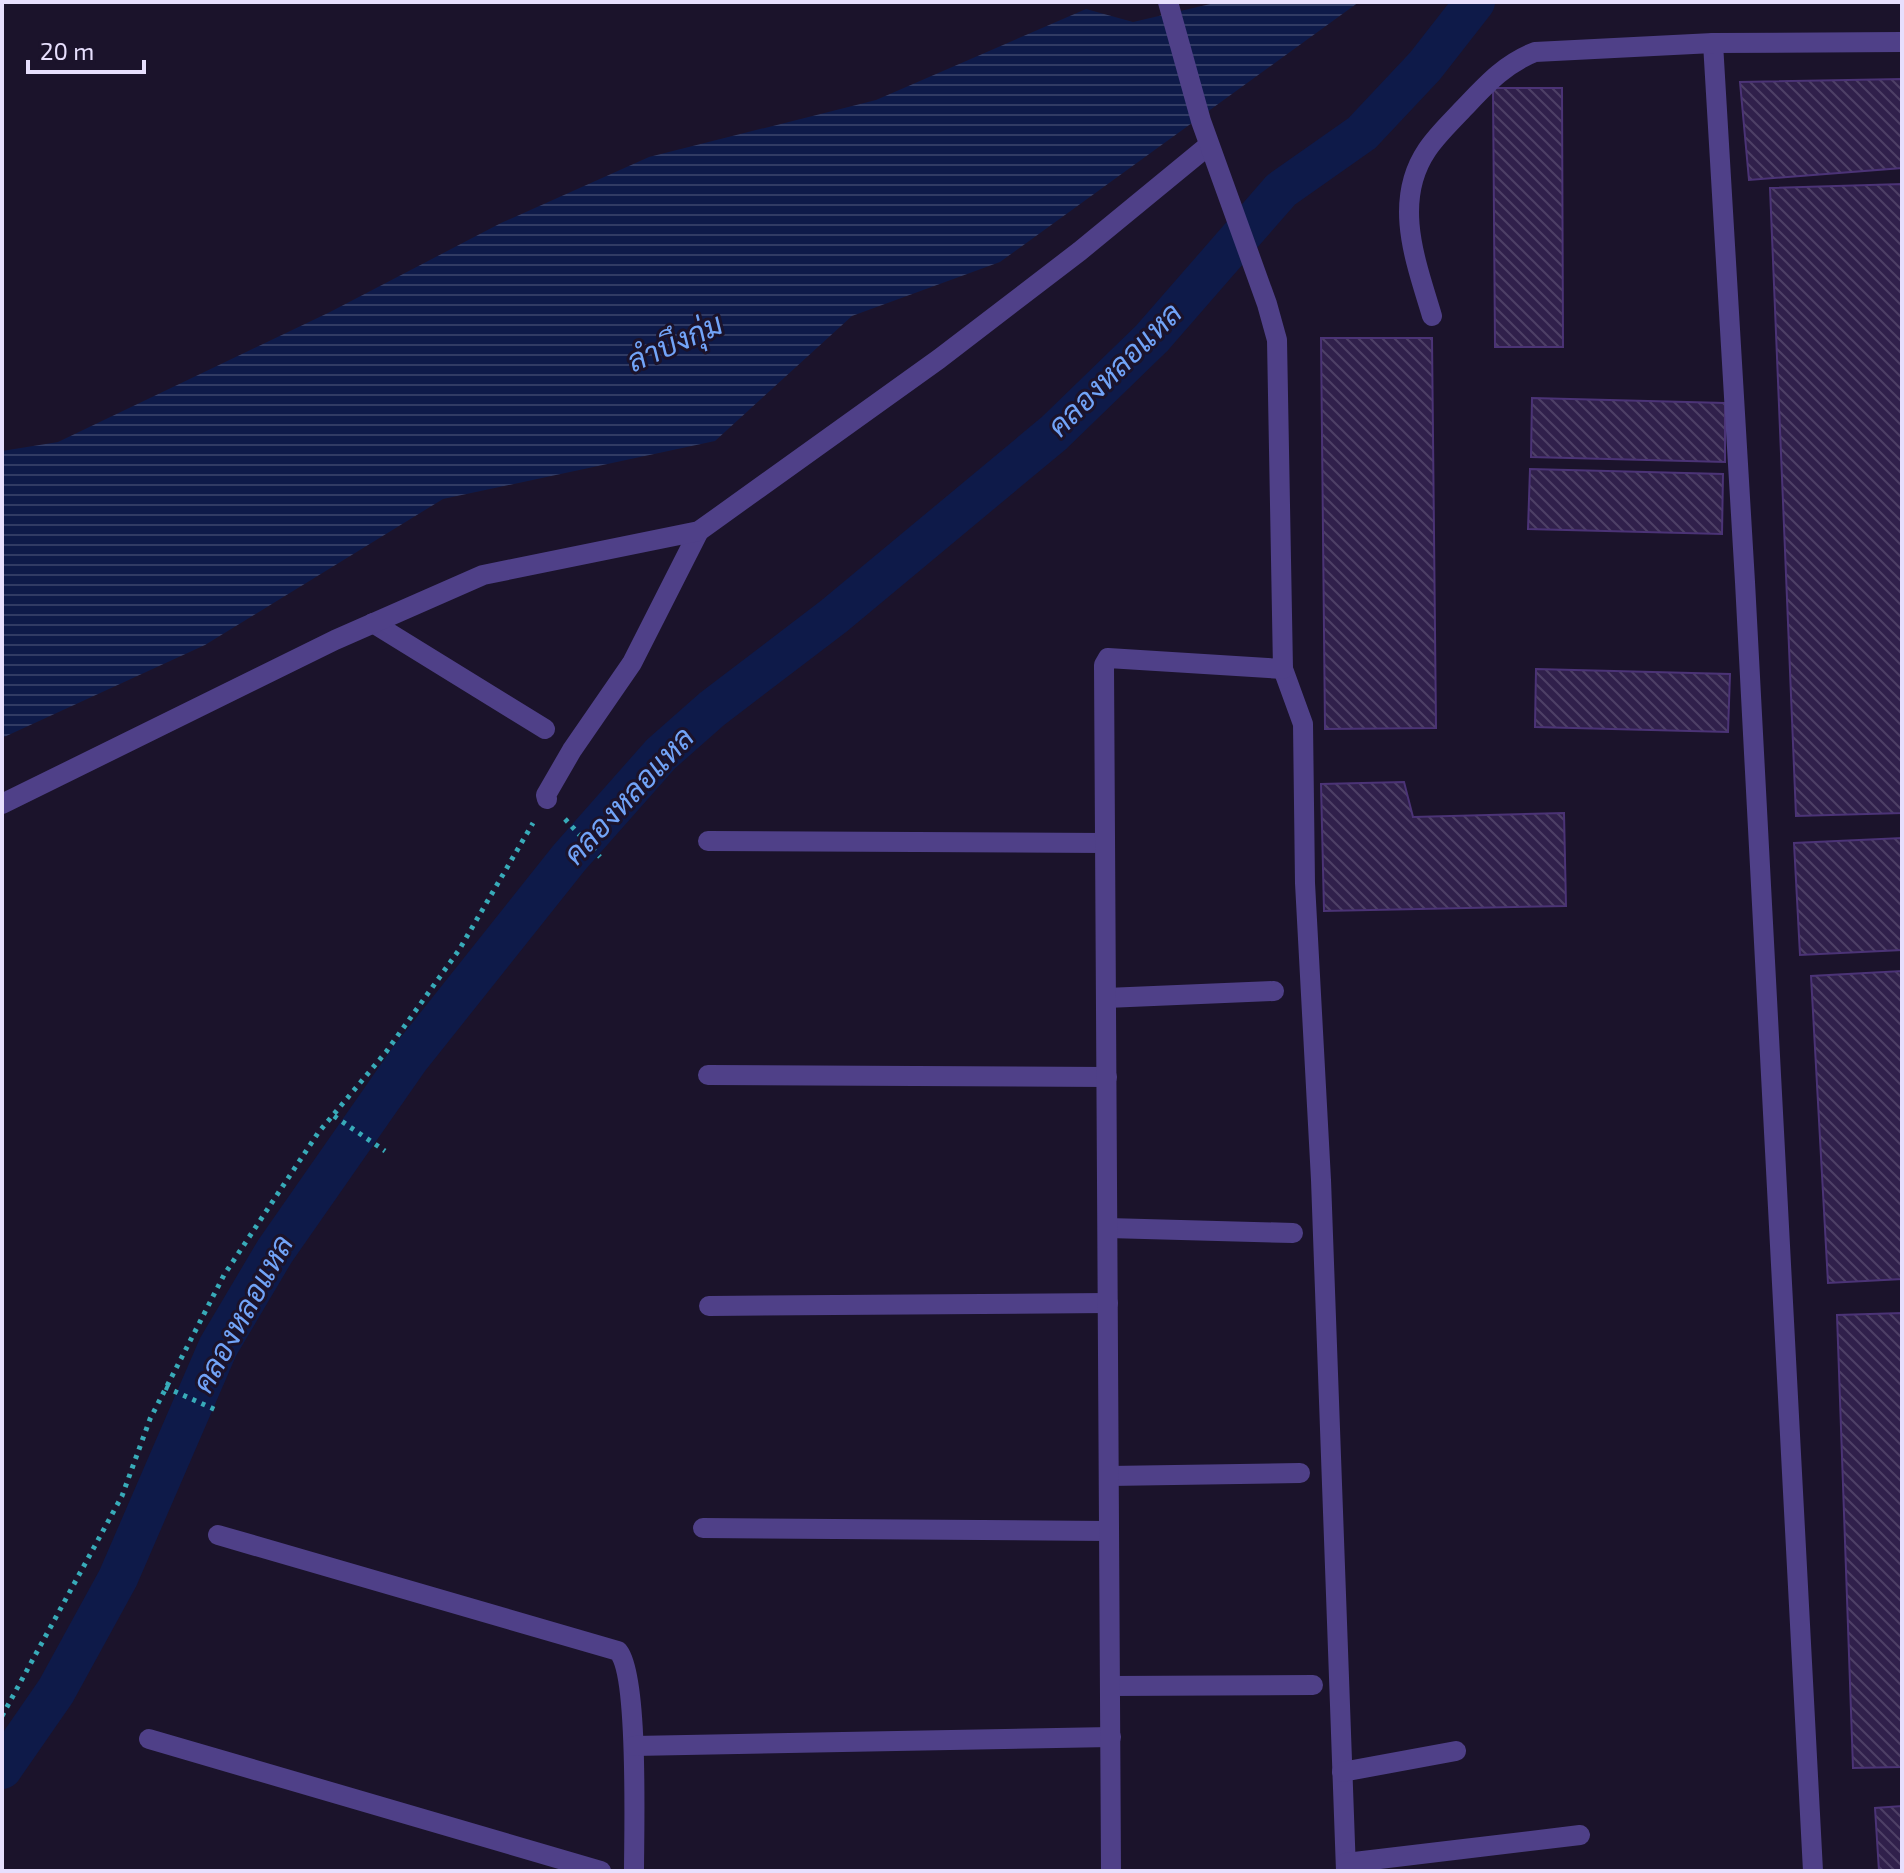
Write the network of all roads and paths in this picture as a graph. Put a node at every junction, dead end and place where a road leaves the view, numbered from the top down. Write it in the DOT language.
graph roads {
  1 [pos="1168,2"];
  2 [pos="1902,42"];
  3 [pos="1713,43"];
  4 [pos="1212,154"];
  5 [pos="1432,316"];
  6 [pos="699,531"];
  7 [pos="373,623"];
  8 [pos="1283,669"];
  9 [pos="545,729"];
  10 [pos="2,804"];
  11 [pos="553,806"];
  12 [pos="708,841"];
  13 [pos="1105,843"];
  14 [pos="600,857"];
  15 [pos="1274,991"];
  16 [pos="1106,998"];
  17 [pos="708,1075"];
  18 [pos="1107,1077"];
  19 [pos="334,1116"];
  20 [pos="385,1151"];
  21 [pos="1108,1228"];
  22 [pos="1293,1233"];
  23 [pos="1108,1303"];
  24 [pos="709,1306"];
  25 [pos="165,1387"];
  26 [pos="216,1410"];
  27 [pos="1300,1473"];
  28 [pos="1109,1476"];
  29 [pos="703,1528"];
  30 [pos="1109,1531"];
  31 [pos="218,1535"];
  32 [pos="1313,1685"];
  33 [pos="1110,1686"];
  34 [pos="2,1716"];
  35 [pos="1111,1737"];
  36 [pos="149,1739"];
  37 [pos="634,1746"];
  38 [pos="1456,1751"];
  39 [pos="1342,1772"];
  40 [pos="1580,1835"];
  41 [pos="1346,1867"];
  42 [pos="601,1871"];
  43 [pos="634,1871"];
  44 [pos="1111,1871"];
  45 [pos="1813,1871"];
  1 -- 4 [label="street"];
  2 -- 3 [label="street"];
  3 -- 5 [label="street"];
  3 -- 45 [label="street"];
  4 -- 6 [label="street"];
  4 -- 8 [label="street"];
  6 -- 7 [label="street"];
  6 -- 11 [label="street"];
  7 -- 9 [label="street"];
  7 -- 10 [label="street"];
  8 -- 13 [label="street"];
  8 -- 39 [label="street"];
  11 -- 14 [label="path"];
  11 -- 19 [label="path"];
  12 -- 13 [label="street"];
  13 -- 16 [label="street"];
  15 -- 16 [label="street"];
  16 -- 18 [label="street"];
  17 -- 18 [label="street"];
  18 -- 21 [label="street"];
  19 -- 20 [label="path"];
  19 -- 25 [label="path"];
  21 -- 22 [label="street"];
  21 -- 23 [label="street"];
  23 -- 24 [label="street"];
  23 -- 28 [label="street"];
  25 -- 26 [label="path"];
  25 -- 34 [label="path"];
  27 -- 28 [label="street"];
  28 -- 30 [label="street"];
  29 -- 30 [label="street"];
  30 -- 33 [label="street"];
  31 -- 37 [label="street"];
  32 -- 33 [label="street"];
  33 -- 35 [label="street"];
  35 -- 37 [label="street"];
  35 -- 44 [label="street"];
  36 -- 42 [label="street"];
  37 -- 43 [label="street"];
  38 -- 39 [label="street"];
  39 -- 41 [label="street"];
  40 -- 41 [label="street"];
}
